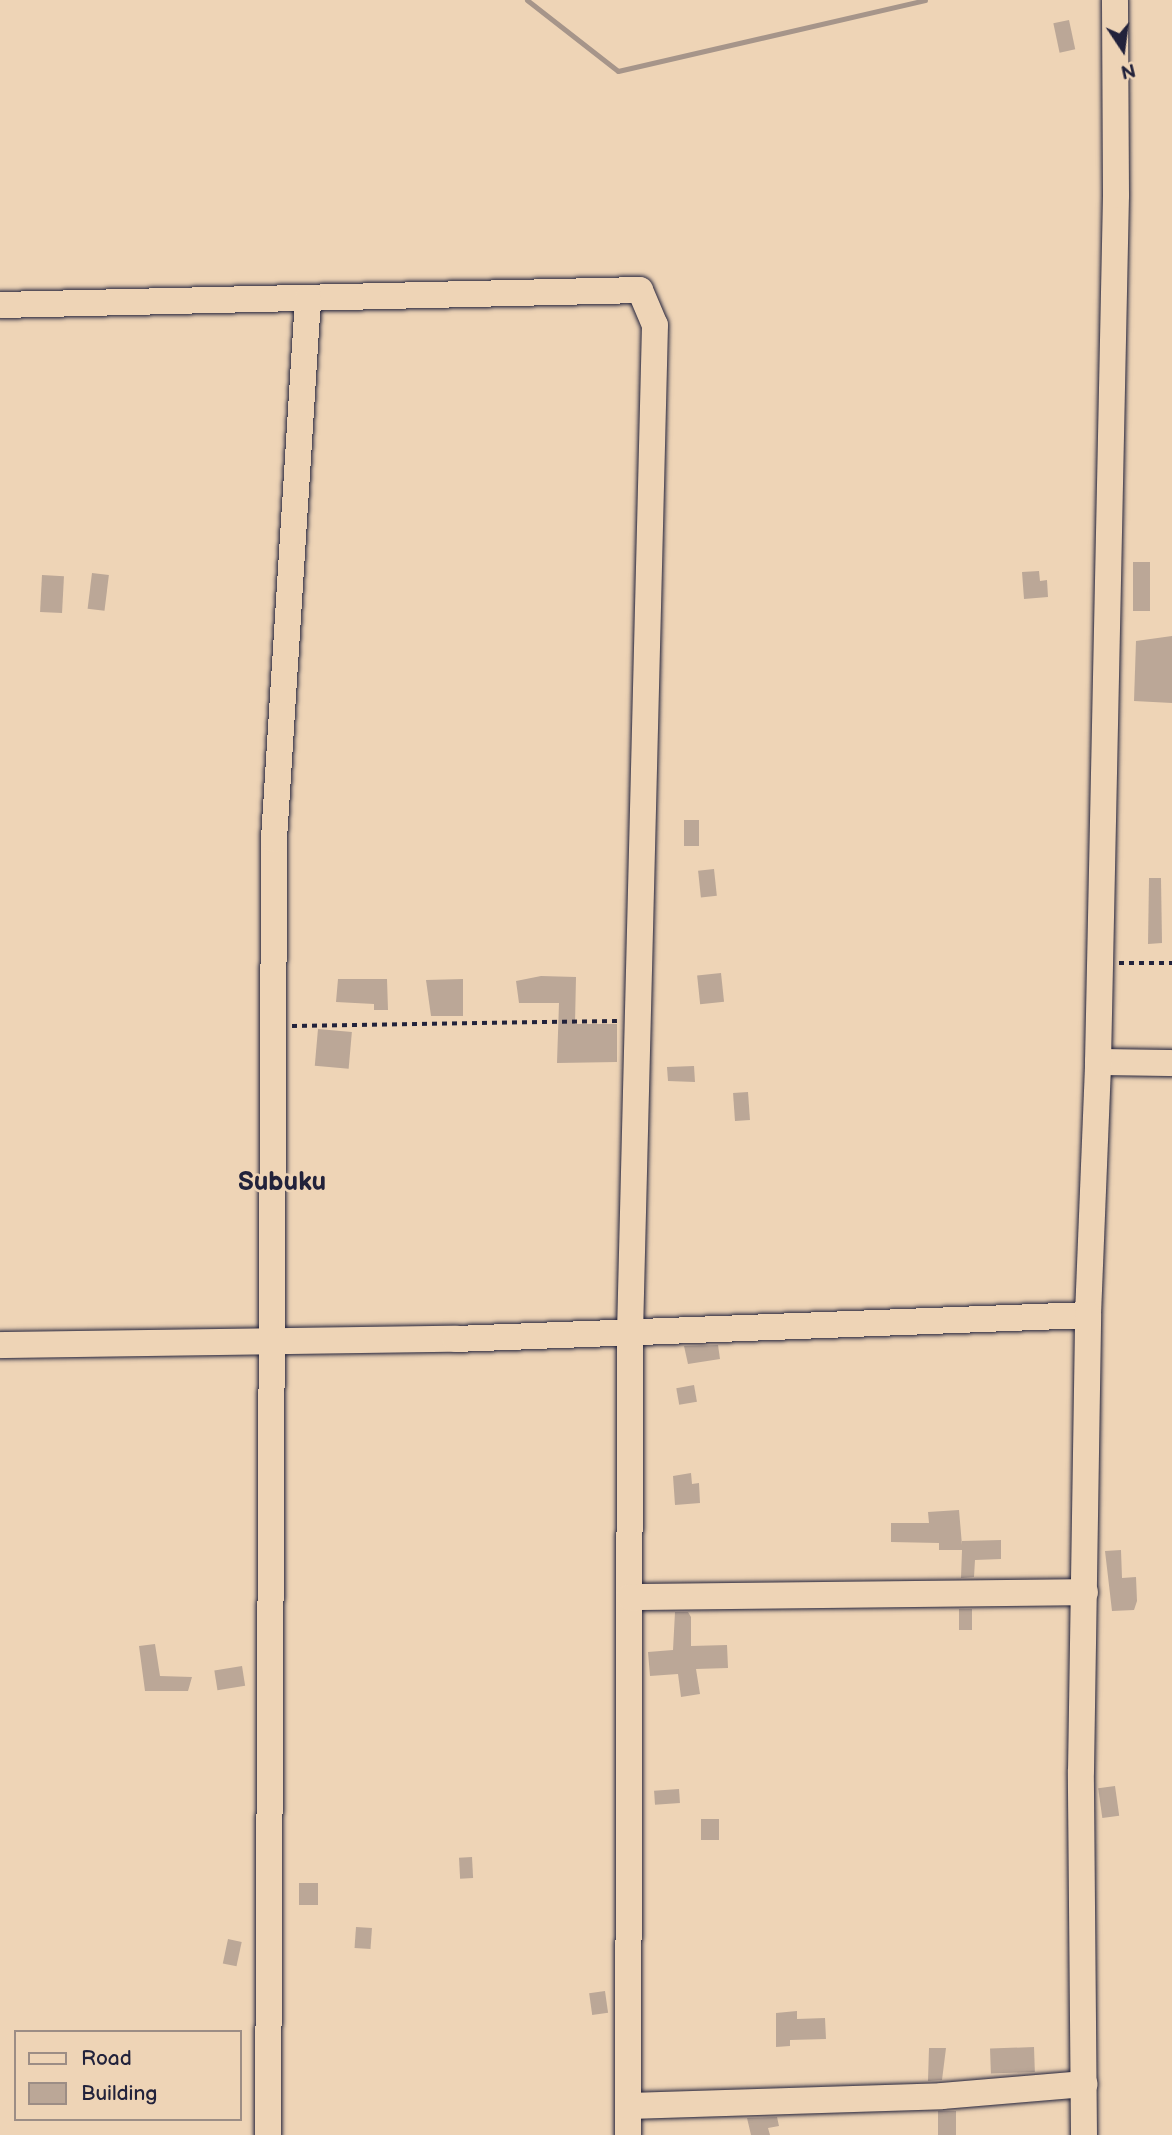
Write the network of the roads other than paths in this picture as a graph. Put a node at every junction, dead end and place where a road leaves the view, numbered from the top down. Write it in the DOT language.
graph roads {
  1 [pos="1115,0"];
  2 [pos="308,299"];
  3 [pos="0,306"];
  4 [pos="1098,1062"];
  5 [pos="1172,1063"];
  6 [pos="1087,1315"];
  7 [pos="630,1332"];
  8 [pos="270,1340"];
  9 [pos="0,1345"];
  10 [pos="1085,1592"];
  11 [pos="630,1597"];
  12 [pos="1084,2084"];
  13 [pos="629,2106"];
  14 [pos="268,2135"];
  15 [pos="628,2135"];
  16 [pos="1084,2135"];
  1 -- 4 [label="street"];
  2 -- 3 [label="street"];
  2 -- 7 [label="street"];
  2 -- 8 [label="street"];
  4 -- 5 [label="street"];
  4 -- 6 [label="street"];
  6 -- 7 [label="street"];
  6 -- 10 [label="street"];
  7 -- 8 [label="street"];
  7 -- 11 [label="street"];
  8 -- 9 [label="street"];
  8 -- 14 [label="street"];
  10 -- 11 [label="street"];
  10 -- 12 [label="street"];
  11 -- 13 [label="street"];
  12 -- 13 [label="street"];
  12 -- 16 [label="street"];
  13 -- 15 [label="street"];
}
